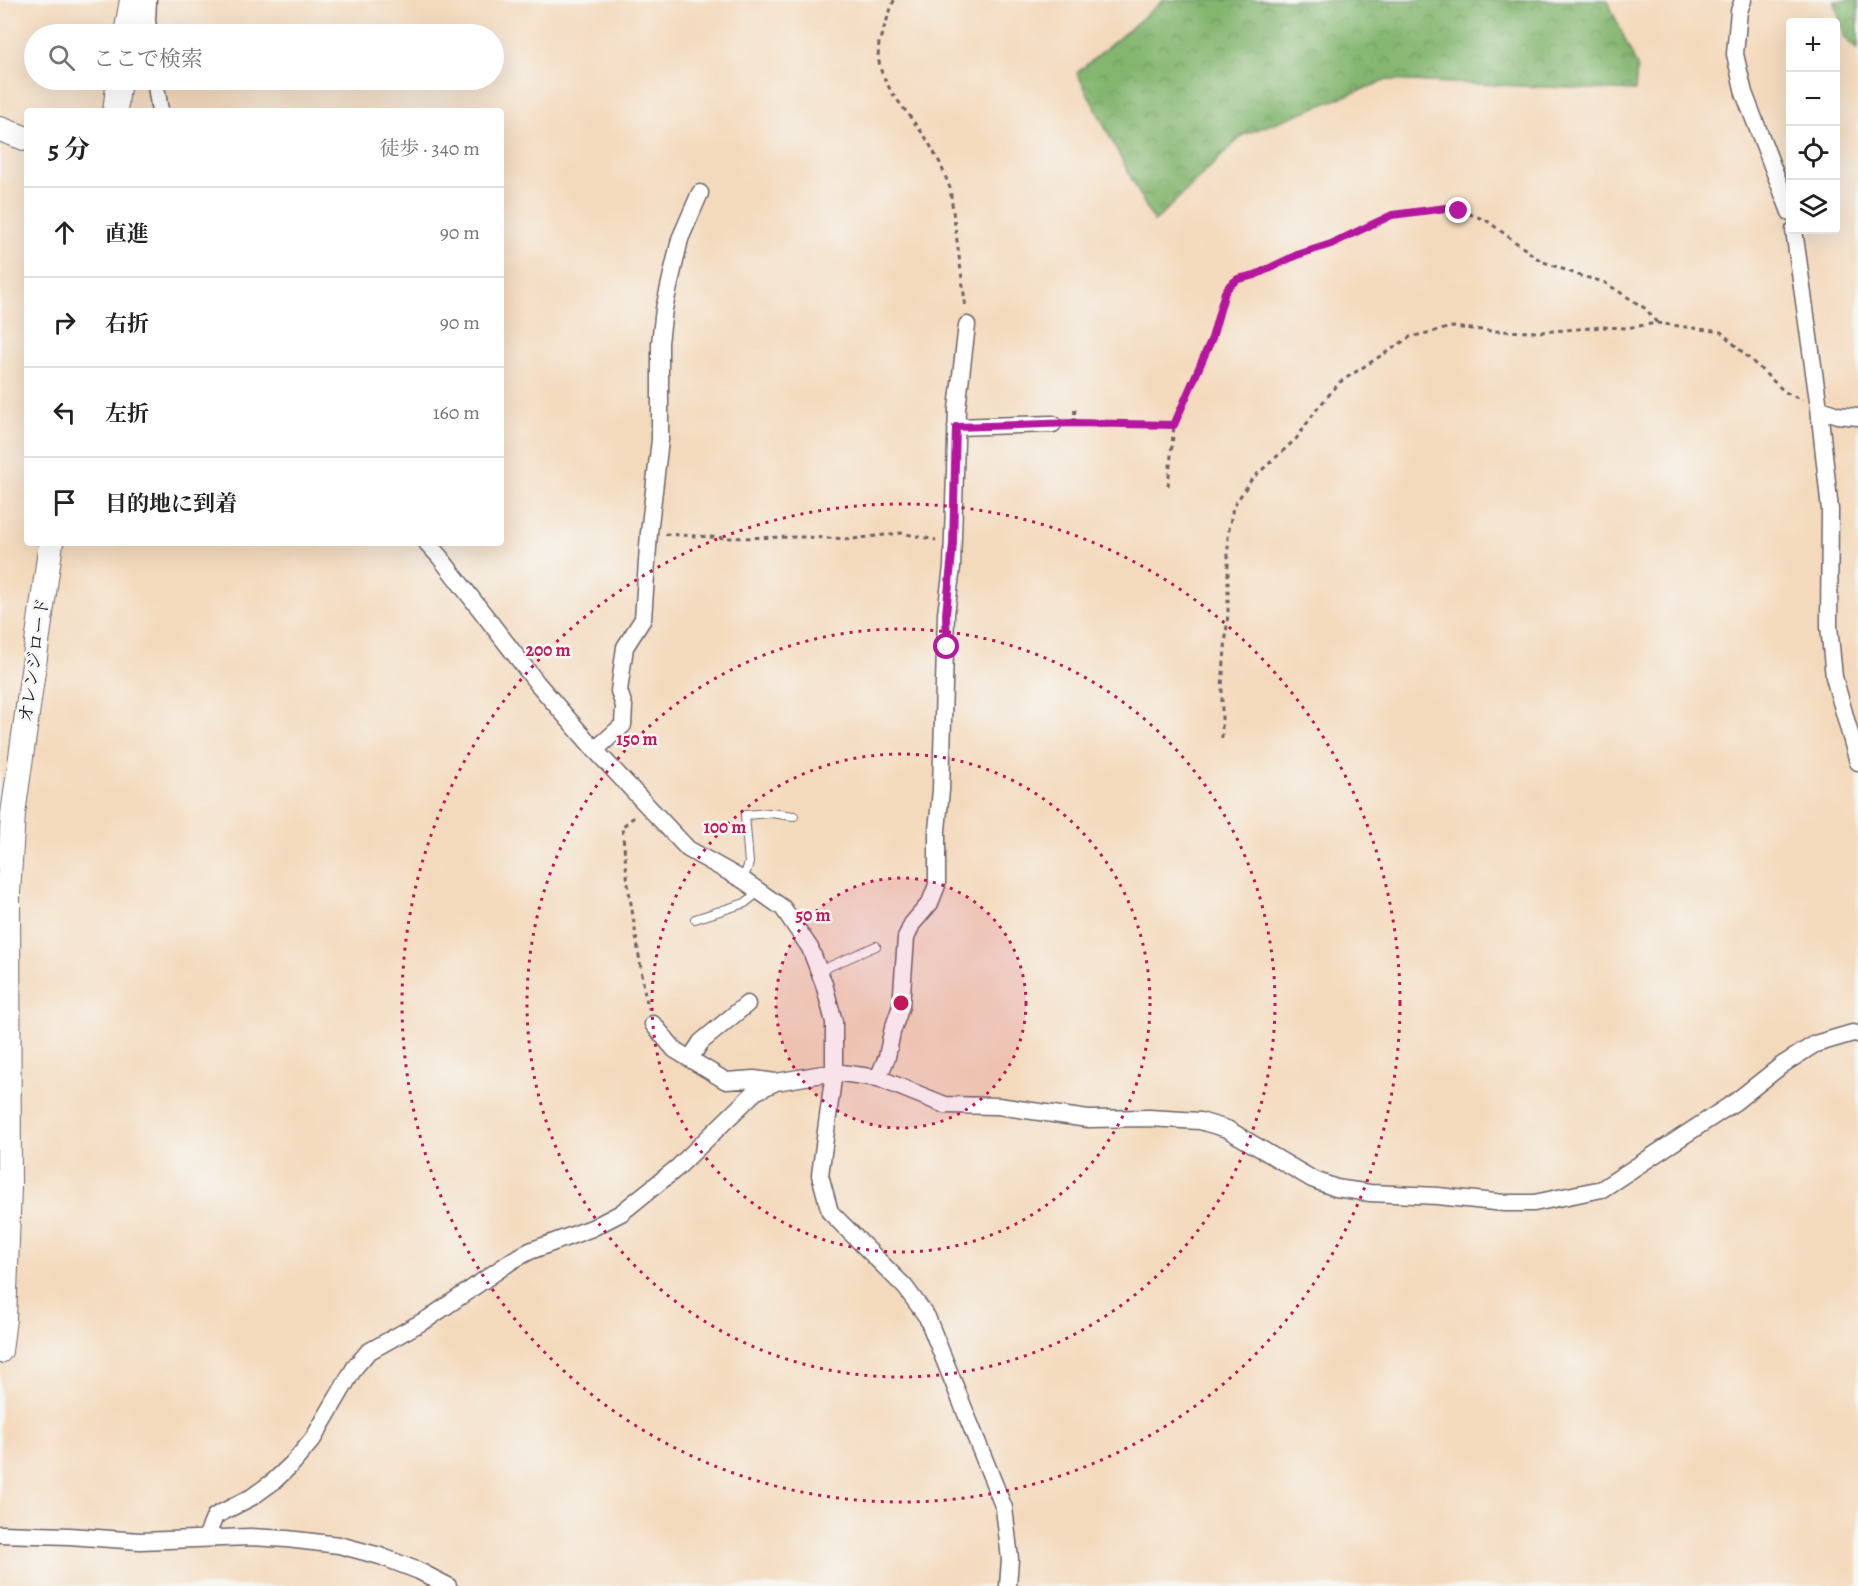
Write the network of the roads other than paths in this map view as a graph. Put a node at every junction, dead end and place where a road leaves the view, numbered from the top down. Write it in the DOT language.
graph roads {
  1 [pos="132,0"];
  2 [pos="148,0"];
  3 [pos="1743,0"];
  4 [pos="128,24"];
  5 [pos="147,24"];
  6 [pos="118,90"];
  7 [pos="157,90"];
  8 [pos="115,108"];
  9 [pos="160,108"];
  10 [pos="0,129"];
  11 [pos="24,138"];
  12 [pos="700,193"];
  13 [pos="1786,200"];
  14 [pos="1795,234"];
  15 [pos="967,325"];
  16 [pos="1819,408"];
  17 [pos="1858,417"];
  18 [pos="1053,424"];
  19 [pos="956,427"];
  20 [pos="51,546"];
  21 [pos="430,546"];
  22 [pos="595,750"];
  23 [pos="1858,762"];
  24 [pos="794,816"];
  25 [pos="743,880"];
  26 [pos="760,891"];
  27 [pos="695,919"];
  28 [pos="876,946"];
  29 [pos="819,971"];
  30 [pos="747,1004"];
  31 [pos="653,1024"];
  32 [pos="1858,1034"];
  33 [pos="690,1059"];
  34 [pos="834,1072"];
  35 [pos="878,1078"];
  36 [pos="776,1082"];
  37 [pos="0,1351"];
  38 [pos="0,1534"];
  39 [pos="206,1538"];
  40 [pos="448,1586"];
  41 [pos="1008,1586"];
  1 -- 4 [label="street"];
  2 -- 5 [label="street"];
  3 -- 13 [label="street"];
  6 -- 8 [label="street"];
  7 -- 9 [label="street"];
  10 -- 11 [label="street"];
  12 -- 22 [label="street"];
  14 -- 16 [label="street"];
  15 -- 19 [label="street"];
  16 -- 17 [label="street"];
  16 -- 23 [label="street"];
  18 -- 19 [label="street"];
  19 -- 35 [label="street"];
  20 -- 37 [label="street, オレンジロード"];
  21 -- 22 [label="street"];
  22 -- 25 [label="street"];
  24 -- 25 [label="lane"];
  25 -- 26 [label="street"];
  26 -- 27 [label="lane"];
  26 -- 29 [label="street"];
  28 -- 29 [label="lane"];
  29 -- 34 [label="street"];
  30 -- 33 [label="street"];
  31 -- 33 [label="street"];
  32 -- 35 [label="street"];
  33 -- 36 [label="street"];
  34 -- 35 [label="street"];
  34 -- 36 [label="street"];
  34 -- 41 [label="street"];
  36 -- 39 [label="street"];
  38 -- 39 [label="street"];
  39 -- 40 [label="street"];
}
